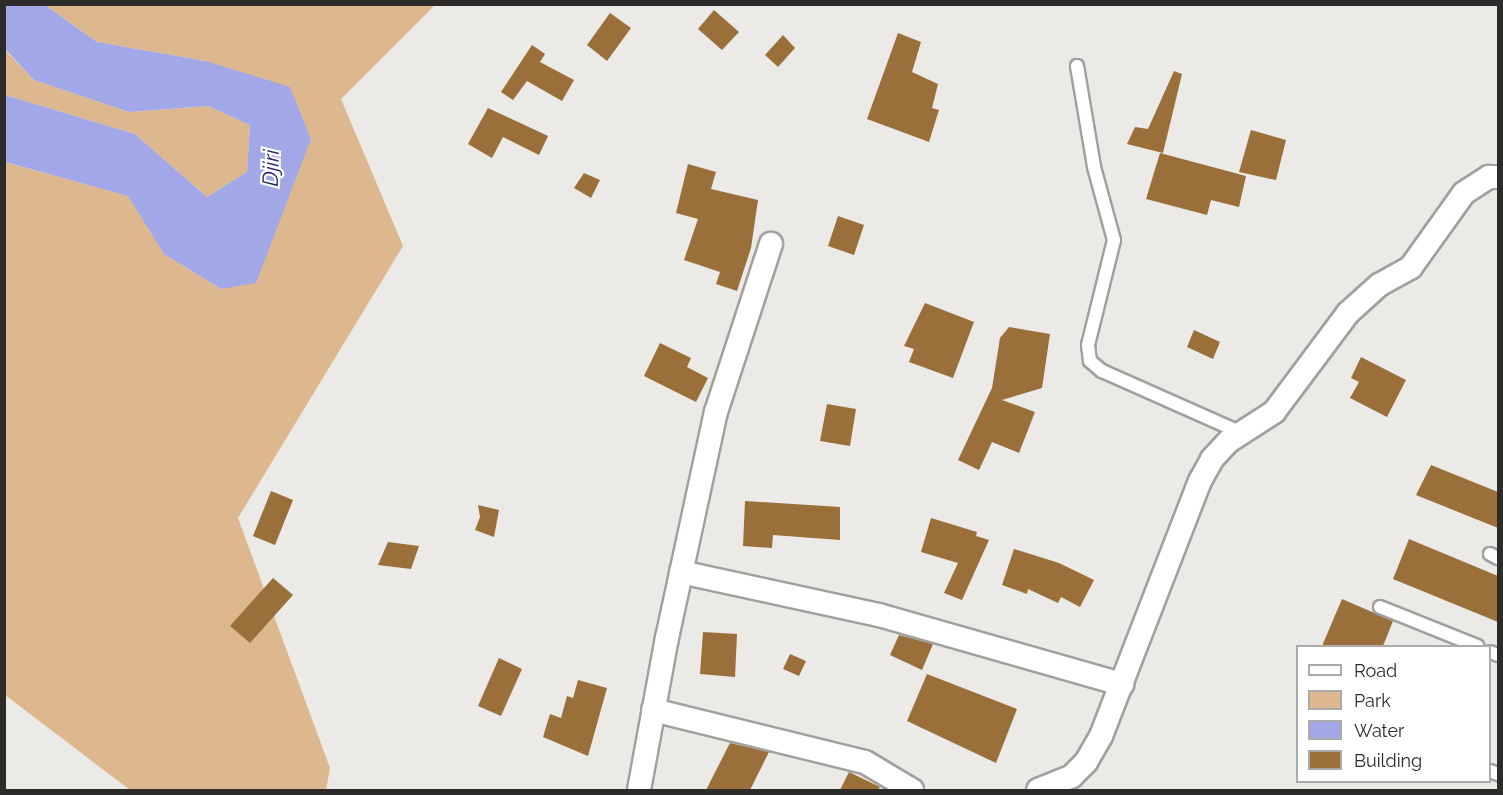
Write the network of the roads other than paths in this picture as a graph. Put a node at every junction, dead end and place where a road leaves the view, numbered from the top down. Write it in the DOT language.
graph roads {
  1 [pos="1077,66"];
  2 [pos="1498,177"];
  3 [pos="771,244"];
  4 [pos="1242,433"];
  5 [pos="681,572"];
  6 [pos="1380,607"];
  7 [pos="1475,645"];
  8 [pos="1122,684"];
  9 [pos="653,710"];
  10 [pos="639,790"];
  11 [pos="912,790"];
  12 [pos="1038,790"];
  1 -- 4 [label="lane"];
  2 -- 4 [label="street"];
  3 -- 5 [label="street"];
  4 -- 8 [label="street"];
  5 -- 8 [label="street"];
  5 -- 9 [label="street"];
  6 -- 7 [label="lane"];
  8 -- 12 [label="street"];
  9 -- 10 [label="street"];
  9 -- 11 [label="street"];
}
